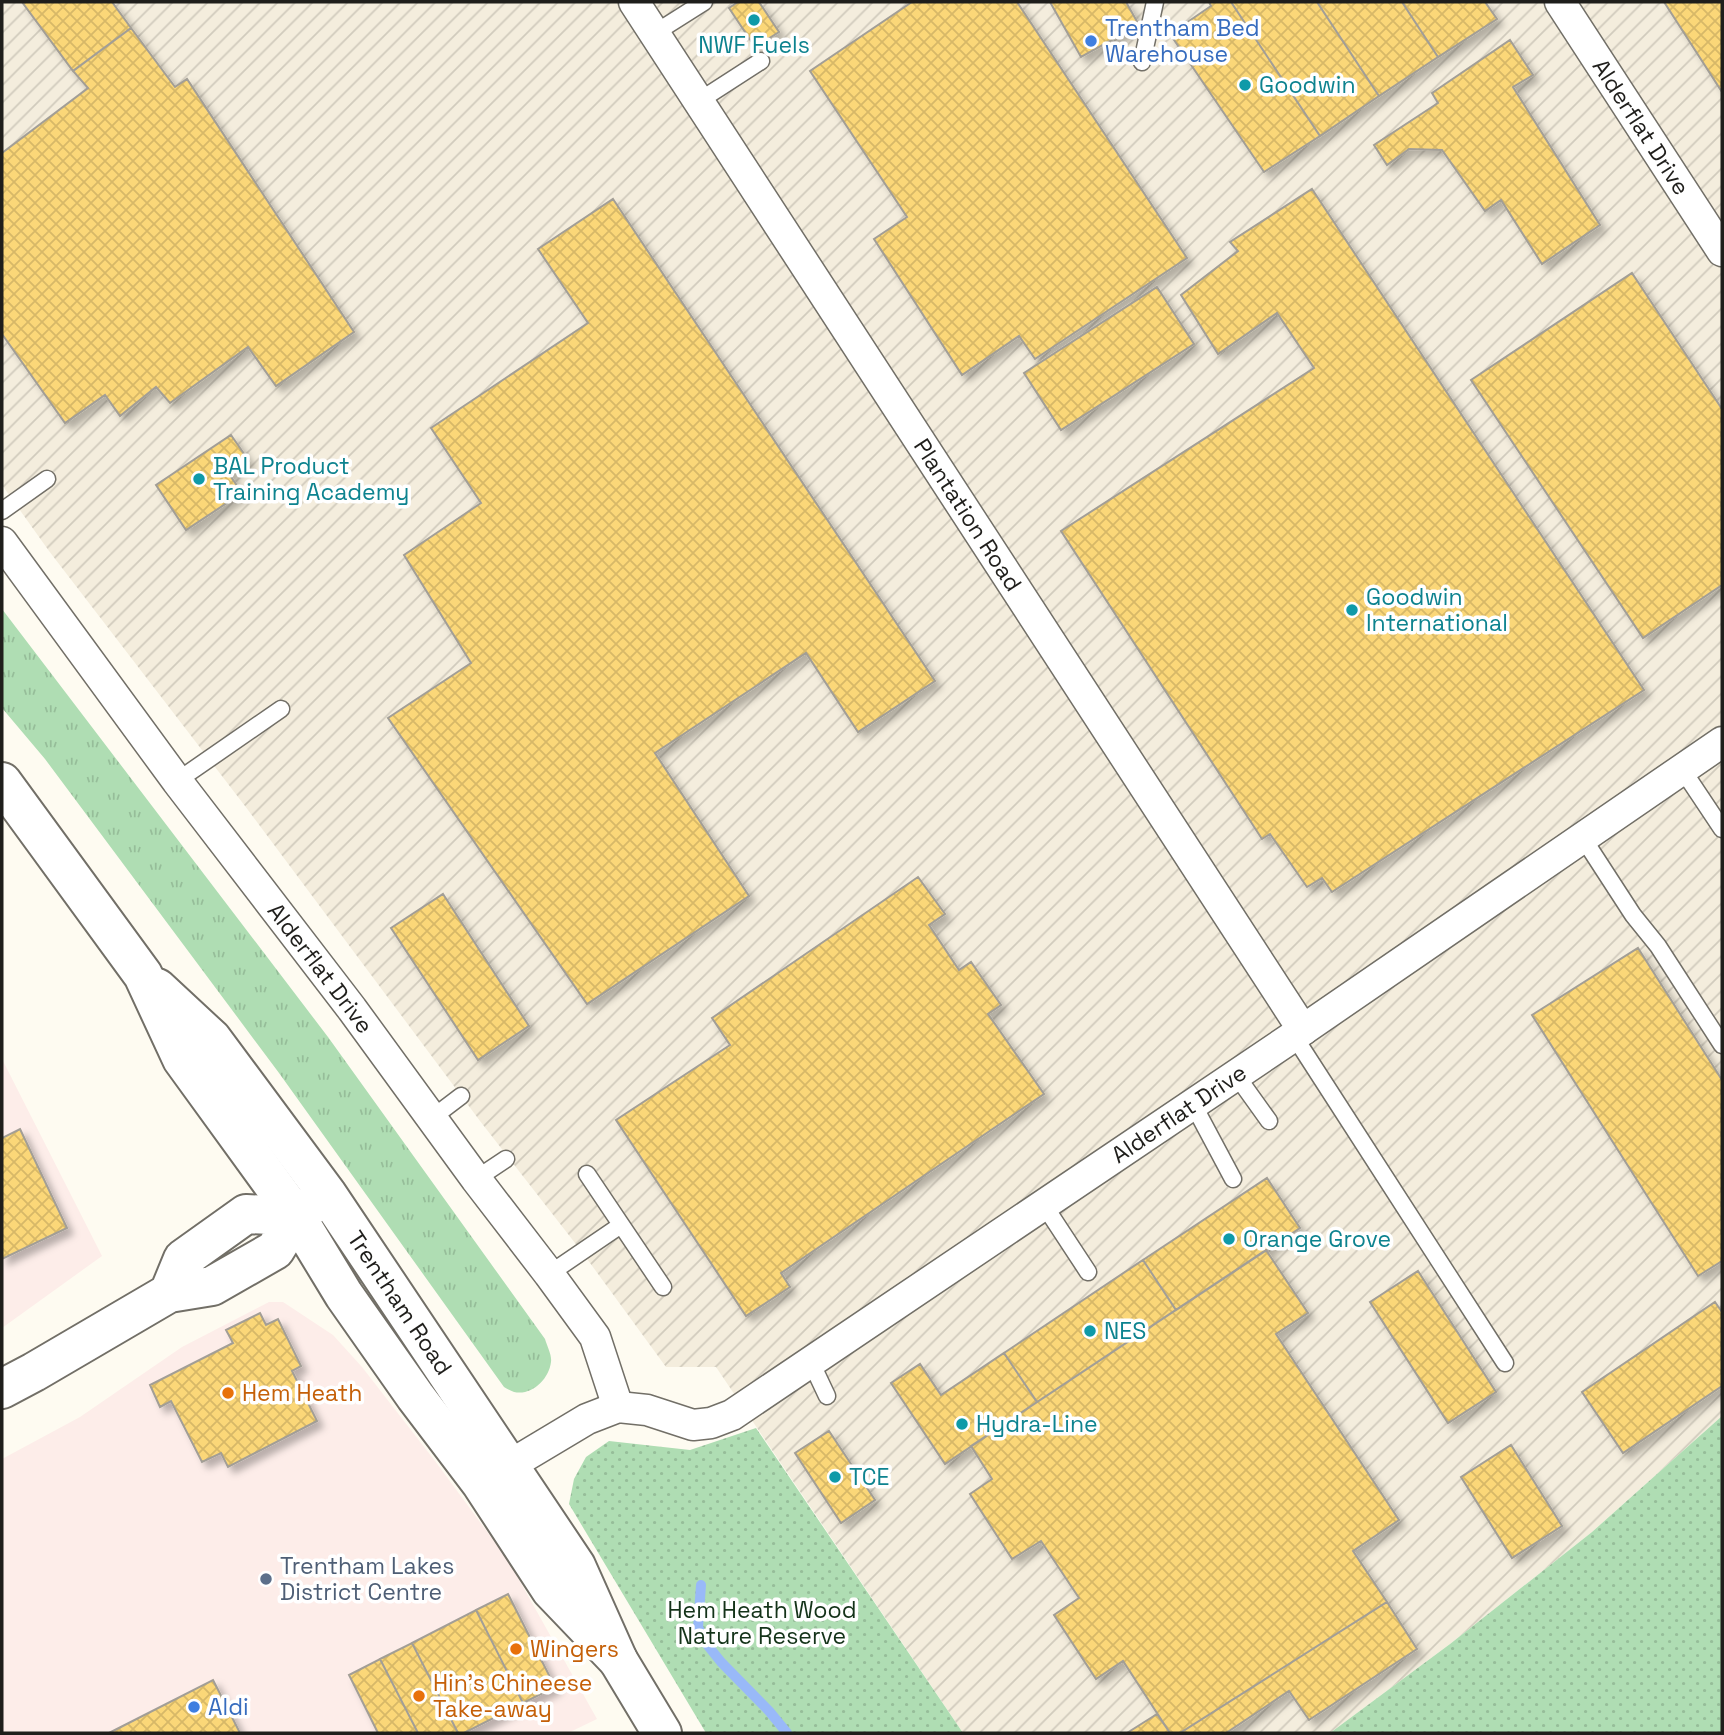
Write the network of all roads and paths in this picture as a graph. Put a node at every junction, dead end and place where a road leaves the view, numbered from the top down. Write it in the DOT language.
graph roads {
  1 [pos="634,2"];
  2 [pos="704,2"];
  3 [pos="1155,2"];
  4 [pos="1560,2"];
  5 [pos="655,33"];
  6 [pos="761,61"];
  7 [pos="1142,62"];
  8 [pos="699,101"];
  9 [pos="1722,250"];
  10 [pos="47,479"];
  11 [pos="2,511"];
  12 [pos="2,542"];
  13 [pos="281,709"];
  14 [pos="1722,742"];
  15 [pos="1682,769"];
  16 [pos="177,781"];
  17 [pos="2,782"];
  18 [pos="1722,830"];
  19 [pos="1583,838"];
  20 [pos="143,975"];
  21 [pos="1299,1033"];
  22 [pos="1722,1045"];
  23 [pos="1236,1075"];
  24 [pos="461,1096"];
  25 [pos="1193,1104"];
  26 [pos="432,1118"];
  27 [pos="1269,1121"];
  28 [pos="506,1159"];
  29 [pos="587,1174"];
  30 [pos="476,1179"];
  31 [pos="1233,1179"];
  32 [pos="327,1194"];
  33 [pos="1044,1205"];
  34 [pos="296,1216"];
  35 [pos="621,1225"];
  36 [pos="1088,1272"];
  37 [pos="549,1274"];
  38 [pos="663,1287"];
  39 [pos="811,1362"];
  40 [pos="1506,1363"];
  41 [pos="2,1389"];
  42 [pos="827,1396"];
  43 [pos="618,1407"];
  44 [pos="510,1465"];
  45 [pos="618,1660"];
  46 [pos="662,1733"];
  1 -- 5 [label="street, Plantation Road"];
  2 -- 5 [label="lane"];
  3 -- 7 [label="lane"];
  4 -- 9 [label="street, Alderflat Drive"];
  5 -- 8 [label="street, Plantation Road"];
  6 -- 8 [label="lane"];
  8 -- 21 [label="street, Plantation Road"];
  10 -- 11 [label="lane"];
  12 -- 16 [label="street, Alderflat Drive"];
  13 -- 16 [label="lane"];
  14 -- 15 [label="street, Alderflat Drive"];
  15 -- 18 [label="lane"];
  15 -- 19 [label="street, Alderflat Drive"];
  16 -- 26 [label="street, Alderflat Drive"];
  17 -- 20 [label="main road, Trentham Road"];
  19 -- 21 [label="street, Alderflat Drive"];
  19 -- 22 [label="lane"];
  20 -- 32 [label="main road, Trentham Road"];
  20 -- 34 [label="main road, Trentham Road"];
  21 -- 23 [label="street, Alderflat Drive"];
  21 -- 40 [label="lane"];
  23 -- 25 [label="street, Alderflat Drive"];
  23 -- 27 [label="lane"];
  24 -- 26 [label="lane"];
  25 -- 31 [label="lane"];
  25 -- 33 [label="street, Alderflat Drive"];
  26 -- 30 [label="street, Alderflat Drive"];
  28 -- 30 [label="lane"];
  29 -- 35 [label="lane"];
  30 -- 37 [label="street, Alderflat Drive"];
  32 -- 34 [label="main road"];
  32 -- 44 [label="main road, Trentham Road"];
  33 -- 36 [label="lane"];
  33 -- 39 [label="street, Alderflat Drive"];
  34 -- 41 [label="main road"];
  34 -- 45 [label="main road, Trentham Road"];
  35 -- 37 [label="lane"];
  35 -- 38 [label="lane"];
  37 -- 43 [label="street, Alderflat Drive"];
  39 -- 42 [label="lane"];
  39 -- 43 [label="street, Alderflat Drive"];
  43 -- 44 [label="street, Alderflat Drive"];
  44 -- 45 [label="main road, Trentham Road"];
  45 -- 46 [label="main road, Trentham Road"];
}
